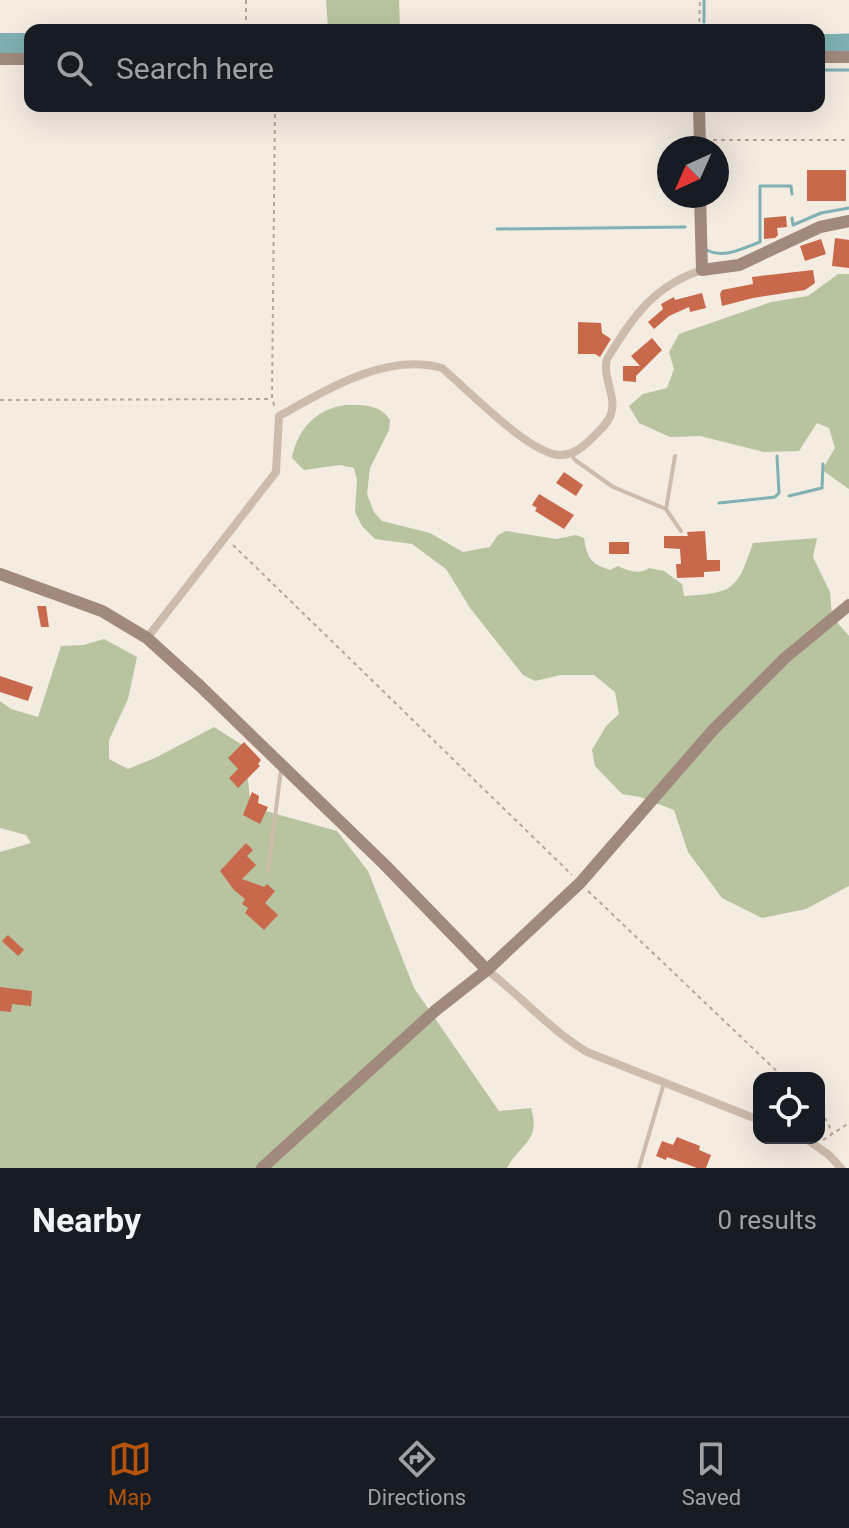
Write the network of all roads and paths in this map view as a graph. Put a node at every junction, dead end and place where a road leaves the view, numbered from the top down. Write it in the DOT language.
graph roads {
  1 [pos="246,0"];
  2 [pos="700,0"];
  3 [pos="246,24"];
  4 [pos="699,24"];
  5 [pos="825,57"];
  6 [pos="849,57"];
  7 [pos="0,59"];
  8 [pos="24,59"];
  9 [pos="275,112"];
  10 [pos="699,112"];
  11 [pos="700,136"];
  12 [pos="849,140"];
  13 [pos="729,143"];
  14 [pos="700,208"];
  15 [pos="849,221"];
  16 [pos="702,270"];
  17 [pos="272,398"];
  18 [pos="0,400"];
  19 [pos="279,416"];
  20 [pos="571,454"];
  21 [pos="675,456"];
  22 [pos="666,509"];
  23 [pos="681,531"];
  24 [pos="225,537"];
  25 [pos="0,574"];
  26 [pos="849,605"];
  27 [pos="147,638"];
  28 [pos="282,765"];
  29 [pos="268,871"];
  30 [pos="580,883"];
  31 [pos="487,970"];
  32 [pos="778,1072"];
  33 [pos="664,1083"];
  34 [pos="753,1118"];
  35 [pos="825,1119"];
  36 [pos="849,1123"];
  37 [pos="832,1134"];
  38 [pos="825,1138"];
  39 [pos="816,1144"];
  40 [pos="262,1168"];
  41 [pos="639,1168"];
  42 [pos="841,1168"];
  1 -- 3 [label="path"];
  2 -- 4 [label="path"];
  5 -- 6 [label="street"];
  7 -- 8 [label="street"];
  9 -- 17 [label="path"];
  10 -- 11 [label="street"];
  12 -- 13 [label="path"];
  14 -- 16 [label="street"];
  15 -- 16 [label="street"];
  16 -- 20 [label="street"];
  17 -- 18 [label="path"];
  17 -- 19 [label="path"];
  19 -- 20 [label="street"];
  19 -- 24 [label="street"];
  20 -- 22 [label="lane"];
  21 -- 22 [label="lane"];
  22 -- 23 [label="lane"];
  24 -- 27 [label="street"];
  24 -- 30 [label="path"];
  25 -- 27 [label="street"];
  26 -- 30 [label="street"];
  27 -- 28 [label="street"];
  28 -- 29 [label="lane"];
  28 -- 31 [label="street"];
  30 -- 31 [label="street"];
  30 -- 32 [label="path"];
  31 -- 33 [label="street"];
  31 -- 40 [label="street"];
  33 -- 34 [label="street"];
  33 -- 41 [label="lane"];
  35 -- 37 [label="path"];
  36 -- 37 [label="path"];
  37 -- 38 [label="path"];
  39 -- 42 [label="street"];
}
